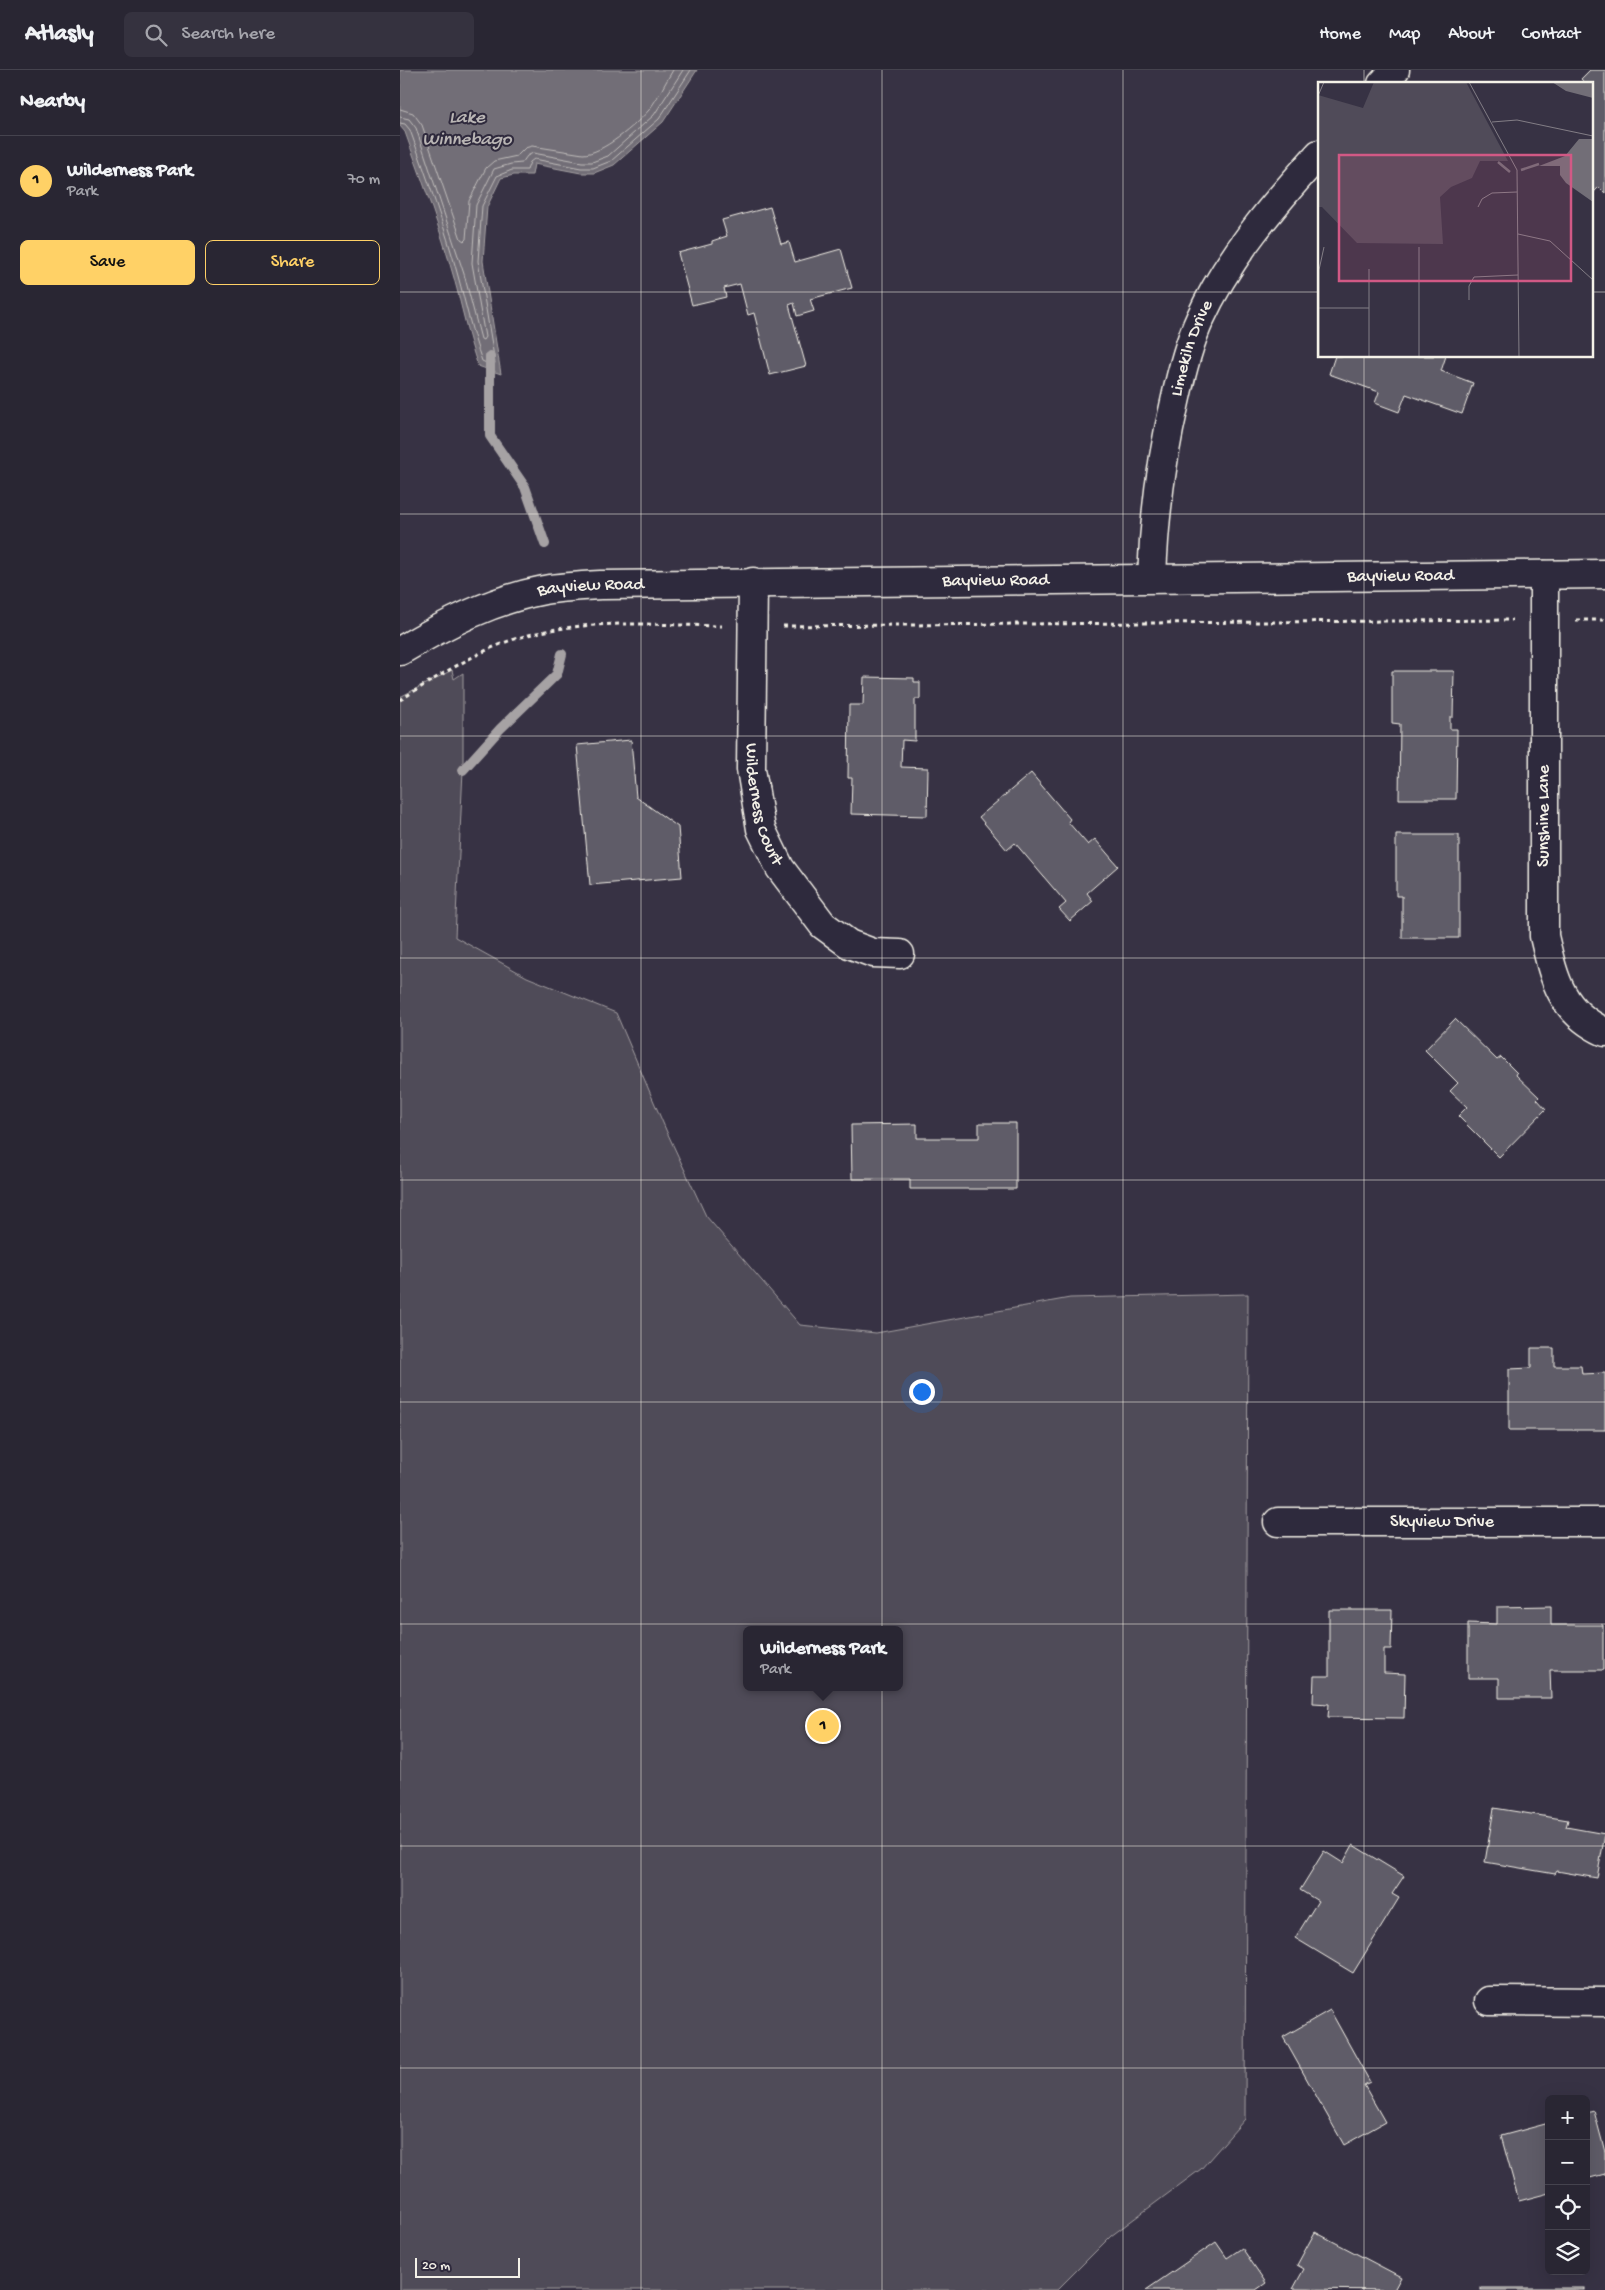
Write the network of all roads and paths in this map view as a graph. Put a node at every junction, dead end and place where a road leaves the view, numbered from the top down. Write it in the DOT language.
graph roads {
  1 [pos="1394,70"];
  2 [pos="1384,82"];
  3 [pos="1318,155"];
  4 [pos="1605,574"];
  5 [pos="1544,575"];
  6 [pos="1152,578"];
  7 [pos="753,582"];
  8 [pos="1544,620"];
  9 [pos="1605,620"];
  10 [pos="753,626"];
  11 [pos="400,651"];
  12 [pos="400,700"];
  13 [pos="900,954"];
  14 [pos="1605,1032"];
  15 [pos="1278,1522"];
  16 [pos="1605,1522"];
  17 [pos="1489,2001"];
  18 [pos="1605,2002"];
  1 -- 2 [label="street"];
  3 -- 6 [label="street, Limekiln Drive"];
  4 -- 5 [label="street, Bayview Road"];
  5 -- 6 [label="street, Bayview Road"];
  5 -- 8 [label="street, Sunshine Lane"];
  6 -- 7 [label="street, Bayview Road"];
  7 -- 10 [label="street, Wilderness Court"];
  7 -- 11 [label="street, Bayview Road"];
  8 -- 9 [label="path"];
  8 -- 10 [label="path"];
  8 -- 14 [label="street, Sunshine Lane"];
  10 -- 12 [label="path"];
  10 -- 13 [label="street, Wilderness Court"];
  15 -- 16 [label="street, Skyview Drive"];
  17 -- 18 [label="street"];
}
